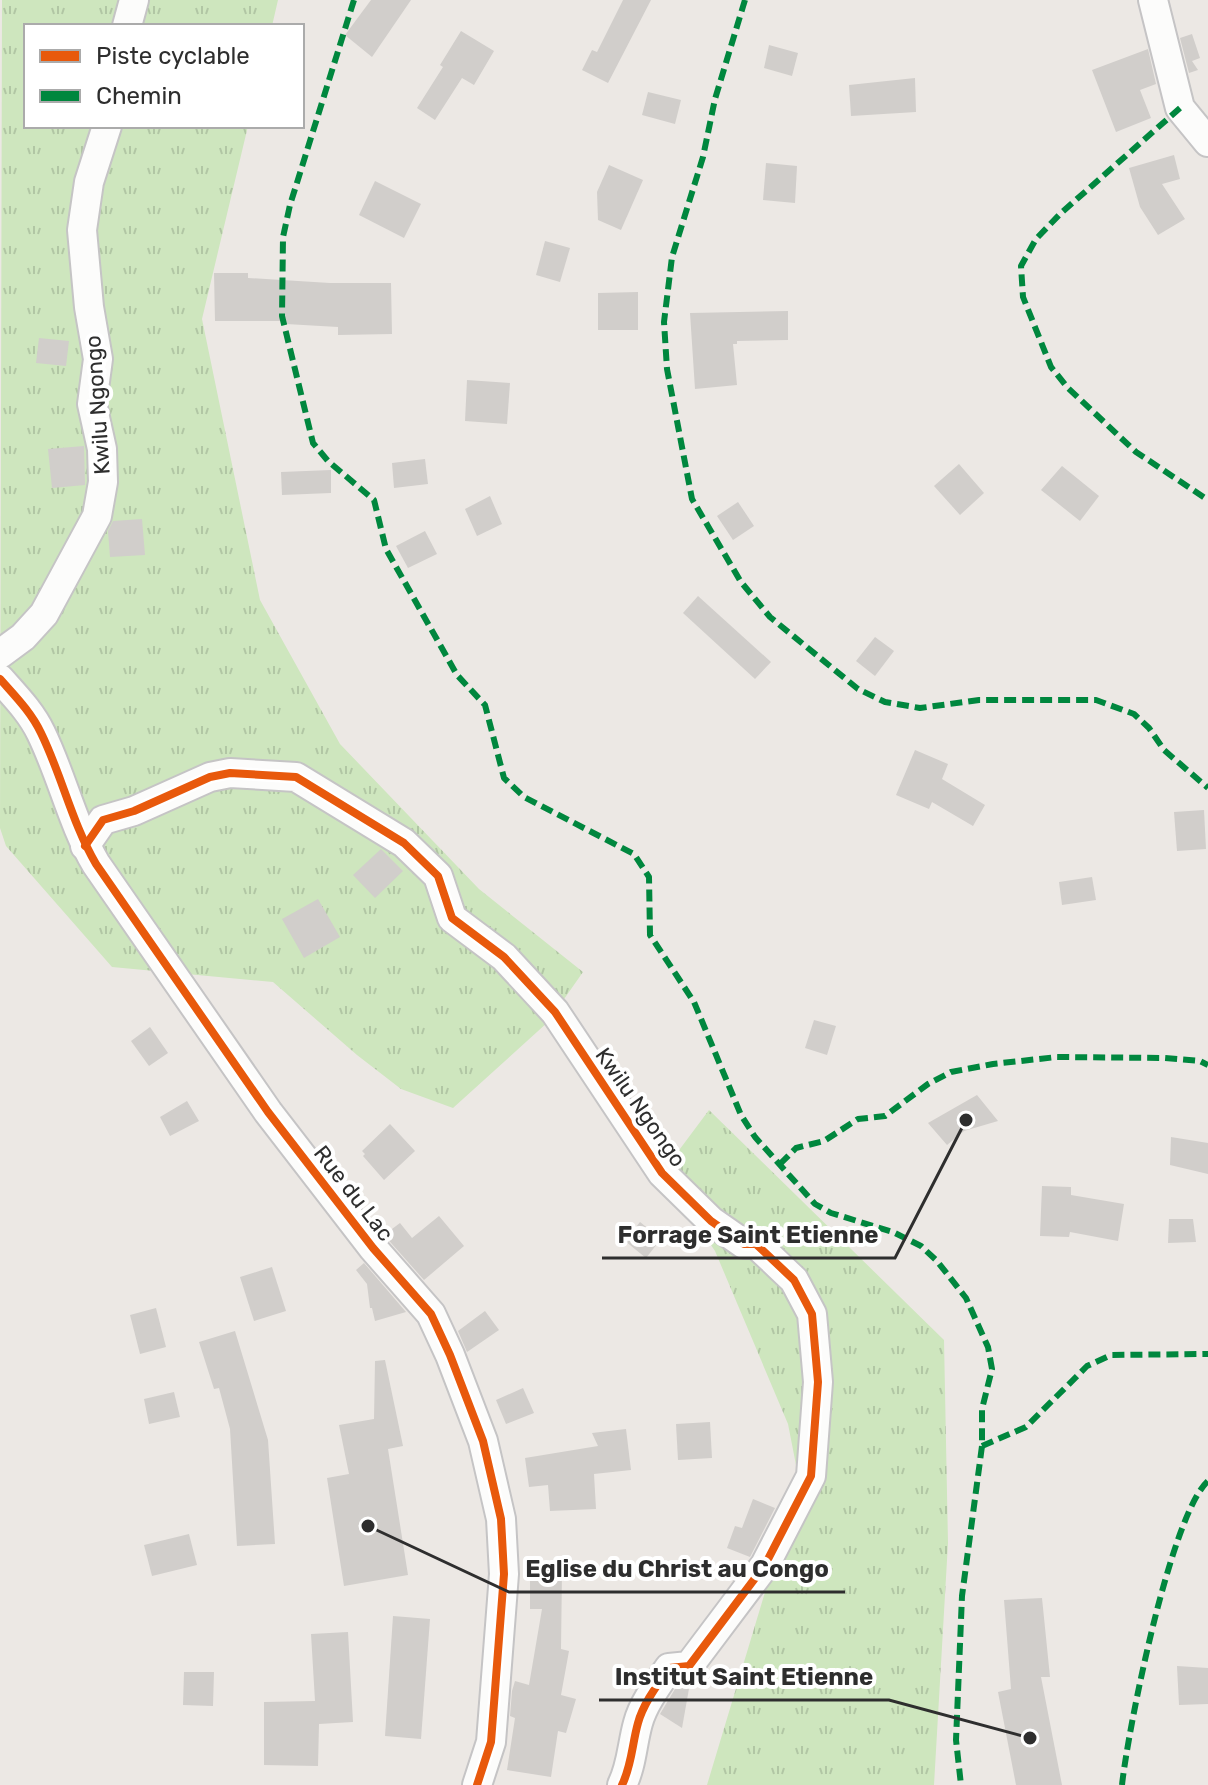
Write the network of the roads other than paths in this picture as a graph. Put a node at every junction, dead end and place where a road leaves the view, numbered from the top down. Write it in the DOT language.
graph roads {
  1 [pos="134,0"];
  2 [pos="1153,0"];
  3 [pos="128,24"];
  4 [pos="106,128"];
  5 [pos="1208,142"];
  6 [pos="0,654"];
  7 [pos="0,679"];
  8 [pos="85,846"];
  9 [pos="477,1785"];
  10 [pos="622,1785"];
  1 -- 3 [label="street"];
  2 -- 5 [label="street"];
  4 -- 6 [label="street, Kwilu Ngongo"];
  7 -- 8 [label="street, Rue du Lac"];
  8 -- 9 [label="street, Rue du Lac"];
  8 -- 10 [label="street, Kwilu Ngongo"];
}
